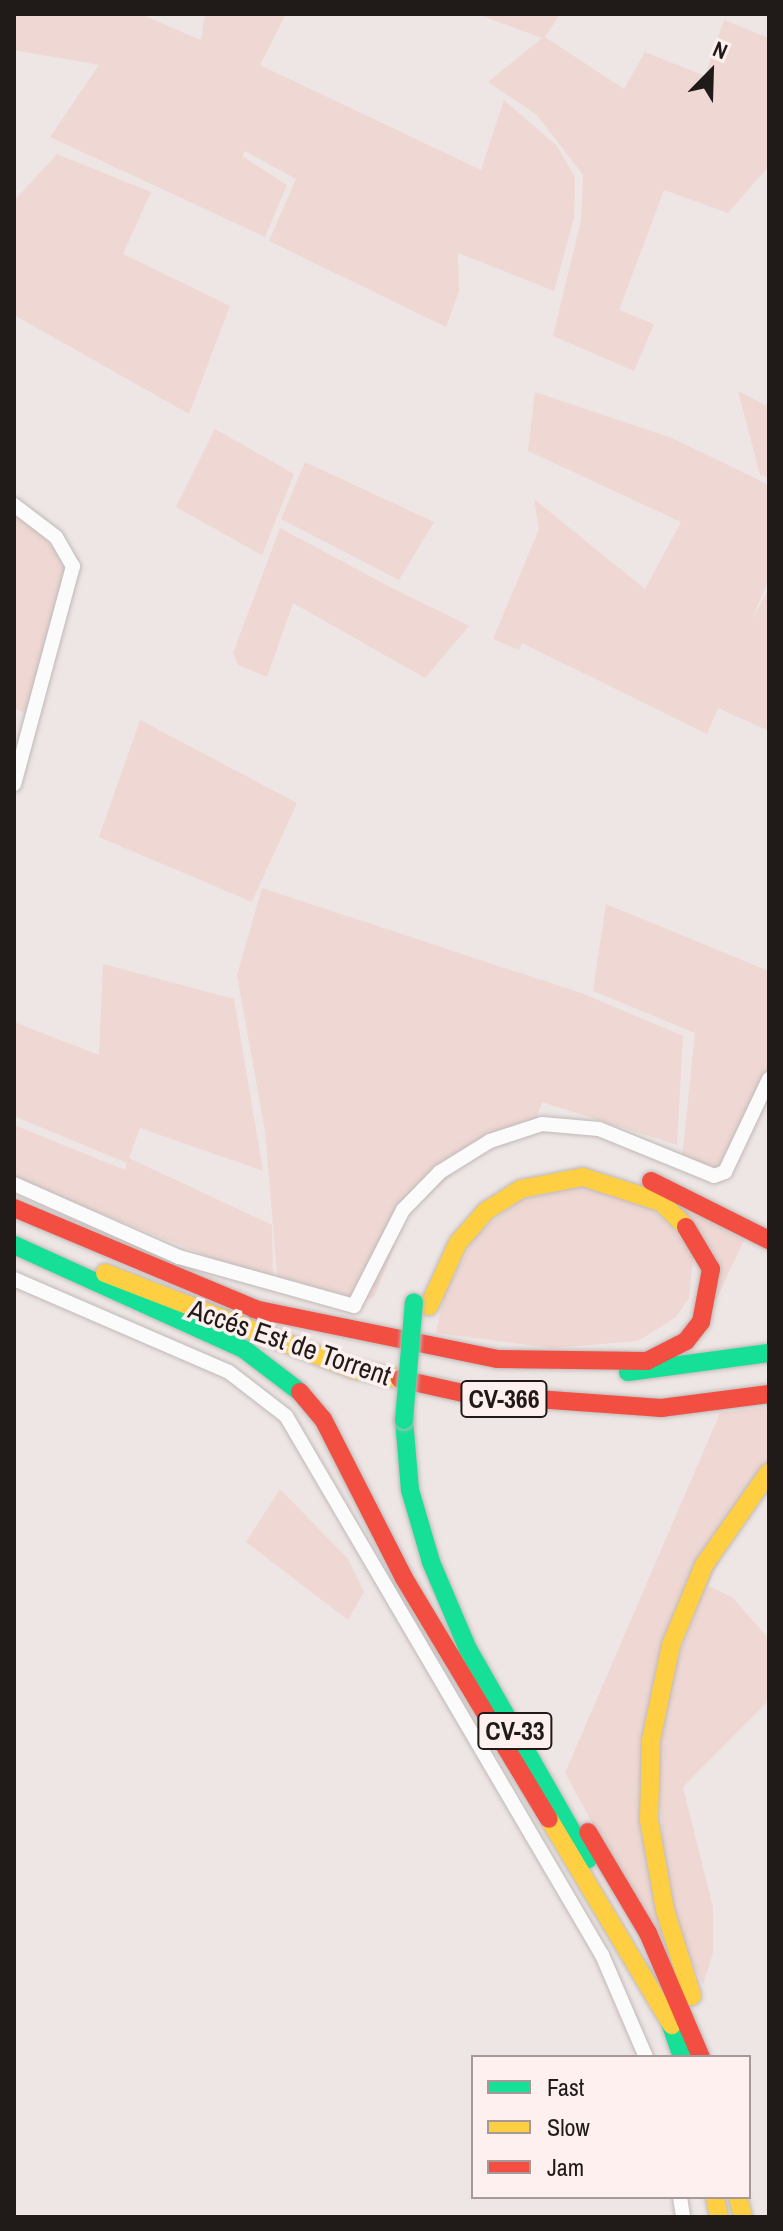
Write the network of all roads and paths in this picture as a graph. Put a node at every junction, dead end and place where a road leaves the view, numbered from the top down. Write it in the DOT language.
graph roads {
  1 [pos="14,505"];
  2 [pos="14,784"];
  3 [pos="769,1079"];
  4 [pos="14,1184"];
  5 [pos="14,1208"];
  6 [pos="14,1234"];
  7 [pos="769,1240"];
  8 [pos="14,1245"];
  9 [pos="14,1279"];
  10 [pos="422,1304"];
  11 [pos="254,1309"];
  12 [pos="769,1353"];
  13 [pos="769,1394"];
  14 [pos="410,1422"];
  15 [pos="769,1472"];
  16 [pos="672,2025"];
  17 [pos="645,2055"];
  18 [pos="681,2055"];
  19 [pos="700,2055"];
  20 [pos="711,2055"];
  1 -- 2 [label="street"];
  3 -- 4 [label="street"];
  5 -- 11 [label="main road, Accés Est de Torrent / CV-366"];
  6 -- 13 [label="main road, Accés Est de Torrent / CV-366"];
  7 -- 10 [label="main road, CV-33"];
  8 -- 16 [label="main road"];
  9 -- 17 [label="street"];
  10 -- 11 [label="main road"];
  10 -- 14 [label="main road, CV-33, bridge"];
  11 -- 12 [label="main road, Accés Est de Torrent / CV-366"];
  14 -- 16 [label="main road, CV-33"];
  14 -- 19 [label="main road"];
  15 -- 20 [label="main road"];
  16 -- 18 [label="main road, CV-33"];
}
